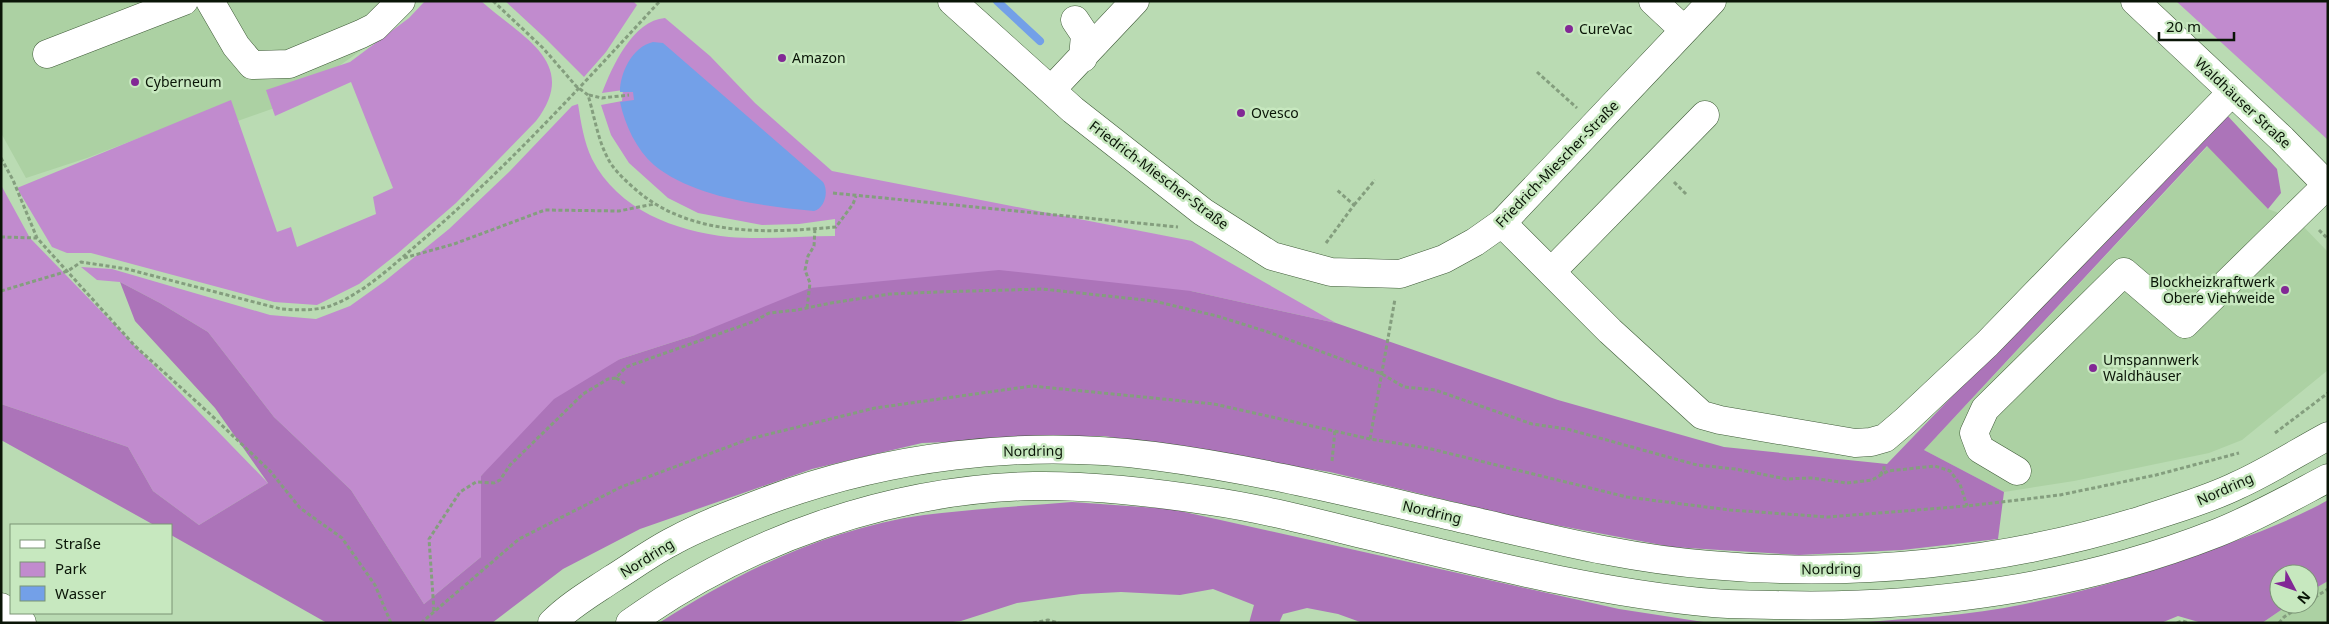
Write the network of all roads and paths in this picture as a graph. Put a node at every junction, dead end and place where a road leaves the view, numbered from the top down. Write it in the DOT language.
graph roads {
  1 [pos="184,1"];
  2 [pos="210,1"];
  3 [pos="401,1"];
  4 [pos="494,1"];
  5 [pos="660,1"];
  6 [pos="952,1"];
  7 [pos="1136,1"];
  8 [pos="1653,1"];
  9 [pos="1712,1"];
  10 [pos="2135,1"];
  11 [pos="1075,20"];
  12 [pos="1684,30"];
  13 [pos="47,54"];
  14 [pos="1083,58"];
  15 [pos="1537,72"];
  16 [pos="579,89"];
  17 [pos="1051,90"];
  18 [pos="2232,92"];
  19 [pos="588,95"];
  20 [pos="629,96"];
  21 [pos="1585,103"];
  22 [pos="1705,115"];
  23 [pos="1,158"];
  24 [pos="1375,180"];
  25 [pos="2327,186"];
  26 [pos="1337,190"];
  27 [pos="833,193"];
  28 [pos="856,196"];
  29 [pos="654,204"];
  30 [pos="1354,205"];
  31 [pos="1218,222"];
  32 [pos="1502,223"];
  33 [pos="815,228"];
  34 [pos="1,237"];
  35 [pos="37,238"];
  36 [pos="401,259"];
  37 [pos="1309,266"];
  38 [pos="68,271"];
  39 [pos="1551,272"];
  40 [pos="1,291"];
  41 [pos="807,308"];
  42 [pos="1392,318"];
  43 [pos="1382,374"];
  44 [pos="616,378"];
  45 [pos="626,384"];
  46 [pos="2328,392"];
  47 [pos="1335,430"];
  48 [pos="2328,436"];
  49 [pos="1370,438"];
  50 [pos="2268,438"];
  51 [pos="2244,452"];
  52 [pos="1331,463"];
  53 [pos="2017,471"];
  54 [pos="2328,478"];
  55 [pos="1967,506"];
  56 [pos="434,612"];
  57 [pos="10,614"];
  58 [pos="2289,614"];
  59 [pos="22,623"];
  60 [pos="392,623"];
  61 [pos="421,623"];
  62 [pos="552,623"];
  63 [pos="630,623"];
  64 [pos="1033,623"];
  65 [pos="1059,623"];
  66 [pos="2177,623"];
  67 [pos="2189,623"];
  68 [pos="2279,623"];
  1 -- 13 [label="street"];
  2 -- 3 [label="street"];
  4 -- 16 [label="path"];
  5 -- 16 [label="path"];
  6 -- 17 [label="street, Friedrich-Miescher-Straße"];
  7 -- 14 [label="street"];
  8 -- 12 [label="street"];
  9 -- 12 [label="street, Friedrich-Miescher-Straße"];
  10 -- 18 [label="street, Waldhäuser Straße"];
  11 -- 14 [label="street"];
  12 -- 32 [label="street, Friedrich-Miescher-Straße"];
  14 -- 17 [label="street"];
  15 -- 21 [label="path"];
  16 -- 19 [label="path"];
  16 -- 36 [label="path"];
  17 -- 31 [label="street, Friedrich-Miescher-Straße"];
  18 -- 25 [label="street, Waldhäuser Straße"];
  18 -- 39 [label="street"];
  19 -- 20 [label="path"];
  19 -- 29 [label="path"];
  22 -- 39 [label="street"];
  23 -- 35 [label="path"];
  24 -- 30 [label="path"];
  25 -- 53 [label="street, Waldhäuser Straße"];
  26 -- 30 [label="path"];
  27 -- 28 [label="path"];
  28 -- 31 [label="path"];
  28 -- 33 [label="path"];
  29 -- 33 [label="path"];
  29 -- 36 [label="path"];
  30 -- 37 [label="path"];
  31 -- 37 [label="street, Friedrich-Miescher-Straße"];
  32 -- 37 [label="street, Friedrich-Miescher-Straße"];
  32 -- 39 [label="street"];
  33 -- 41 [label="path"];
  34 -- 35 [label="path"];
  35 -- 38 [label="path"];
  36 -- 38 [label="path"];
  38 -- 40 [label="path"];
  38 -- 60 [label="path"];
  41 -- 43 [label="path"];
  41 -- 44 [label="path"];
  42 -- 43 [label="path"];
  43 -- 49 [label="path"];
  43 -- 55 [label="path"];
  44 -- 45 [label="path"];
  44 -- 56 [label="path"];
  46 -- 50 [label="path"];
  47 -- 49 [label="path"];
  47 -- 52 [label="path"];
  47 -- 56 [label="path"];
  48 -- 62 [label="street, Nordring"];
  49 -- 55 [label="path"];
  51 -- 55 [label="path"];
  54 -- 63 [label="street"];
  56 -- 61 [label="path"];
  57 -- 59 [label="street"];
  58 -- 68 [label="path"];
  64 -- 65 [label="path"];
  66 -- 67 [label="path"];
}
